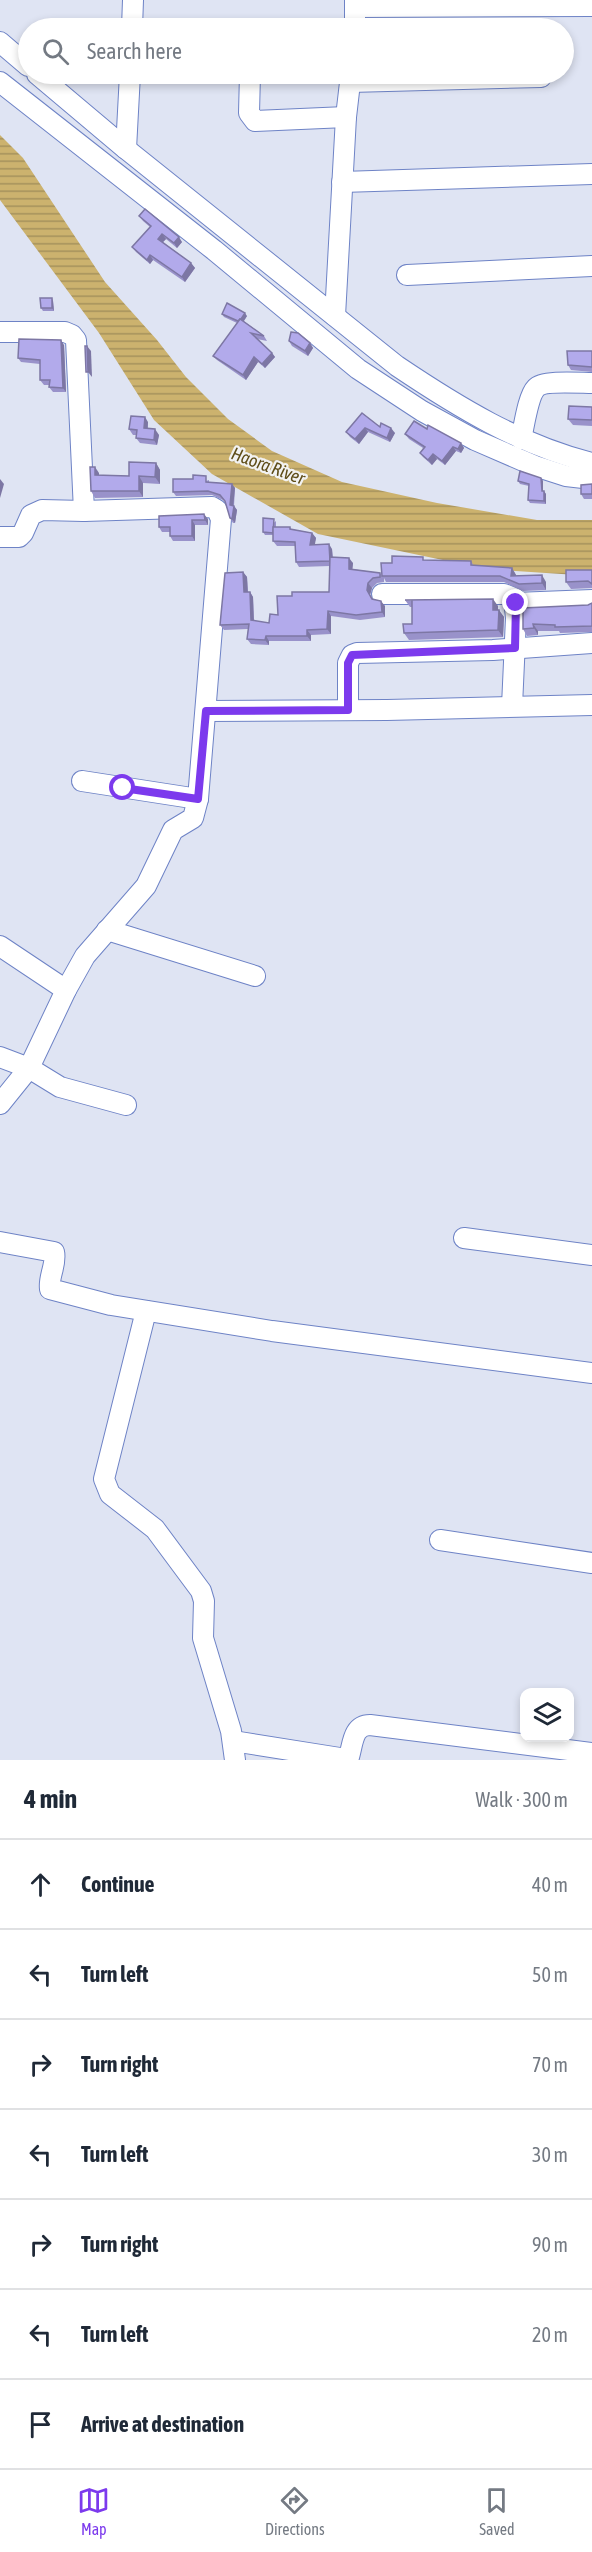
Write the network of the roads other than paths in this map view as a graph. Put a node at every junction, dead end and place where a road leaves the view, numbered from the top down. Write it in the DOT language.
graph roads {
  1 [pos="133,0"];
  2 [pos="355,4"];
  3 [pos="482,4"];
  4 [pos="579,4"];
  5 [pos="132,18"];
  6 [pos="0,42"];
  7 [pos="18,57"];
  8 [pos="0,82"];
  9 [pos="49,84"];
  10 [pos="129,84"];
  11 [pos="250,84"];
  12 [pos="350,84"];
  13 [pos="346,117"];
  14 [pos="126,149"];
  15 [pos="592,174"];
  16 [pos="342,182"];
  17 [pos="592,266"];
  18 [pos="407,275"];
  19 [pos="335,316"];
  20 [pos="0,332"];
  21 [pos="592,383"];
  22 [pos="521,439"];
  23 [pos="592,463"];
  24 [pos="592,479"];
  25 [pos="84,511"];
  26 [pos="0,537"];
  27 [pos="382,594"];
  28 [pos="592,600"];
  29 [pos="516,603"];
  30 [pos="592,643"];
  31 [pos="515,648"];
  32 [pos="592,705"];
  33 [pos="512,706"];
  34 [pos="348,710"];
  35 [pos="206,711"];
  36 [pos="82,781"];
  37 [pos="198,799"];
  38 [pos="107,930"];
  39 [pos="0,946"];
  40 [pos="255,976"];
  41 [pos="66,990"];
  42 [pos="0,1057"];
  43 [pos="29,1068"];
  44 [pos="0,1104"];
  45 [pos="126,1105"];
  46 [pos="464,1238"];
  47 [pos="0,1242"];
  48 [pos="592,1255"];
  49 [pos="146,1311"];
  50 [pos="592,1373"];
  51 [pos="440,1540"];
  52 [pos="592,1563"];
  53 [pos="234,1750"];
  54 [pos="592,1753"];
  1 -- 5 [label="street"];
  2 -- 3 [label="street"];
  3 -- 4 [label="street"];
  6 -- 7 [label="street"];
  8 -- 24 [label="street"];
  9 -- 14 [label="street"];
  10 -- 14 [label="street"];
  11 -- 13 [label="street"];
  12 -- 13 [label="street"];
  13 -- 16 [label="street"];
  14 -- 19 [label="street"];
  15 -- 16 [label="street"];
  16 -- 19 [label="street"];
  17 -- 18 [label="street"];
  19 -- 22 [label="street"];
  20 -- 25 [label="street"];
  21 -- 22 [label="street"];
  22 -- 23 [label="street"];
  25 -- 26 [label="street"];
  25 -- 35 [label="street"];
  27 -- 29 [label="street"];
  28 -- 29 [label="street"];
  29 -- 31 [label="street"];
  30 -- 31 [label="street"];
  31 -- 33 [label="street"];
  31 -- 34 [label="street"];
  32 -- 33 [label="street"];
  33 -- 34 [label="street"];
  34 -- 35 [label="street"];
  35 -- 37 [label="street"];
  36 -- 37 [label="street"];
  37 -- 38 [label="street"];
  38 -- 40 [label="street"];
  38 -- 41 [label="street"];
  39 -- 41 [label="street"];
  41 -- 43 [label="street"];
  42 -- 43 [label="street"];
  43 -- 44 [label="street"];
  43 -- 45 [label="street"];
  46 -- 48 [label="street"];
  47 -- 49 [label="street"];
  49 -- 50 [label="street"];
  49 -- 53 [label="street"];
  51 -- 52 [label="street"];
  53 -- 54 [label="street"];
}
